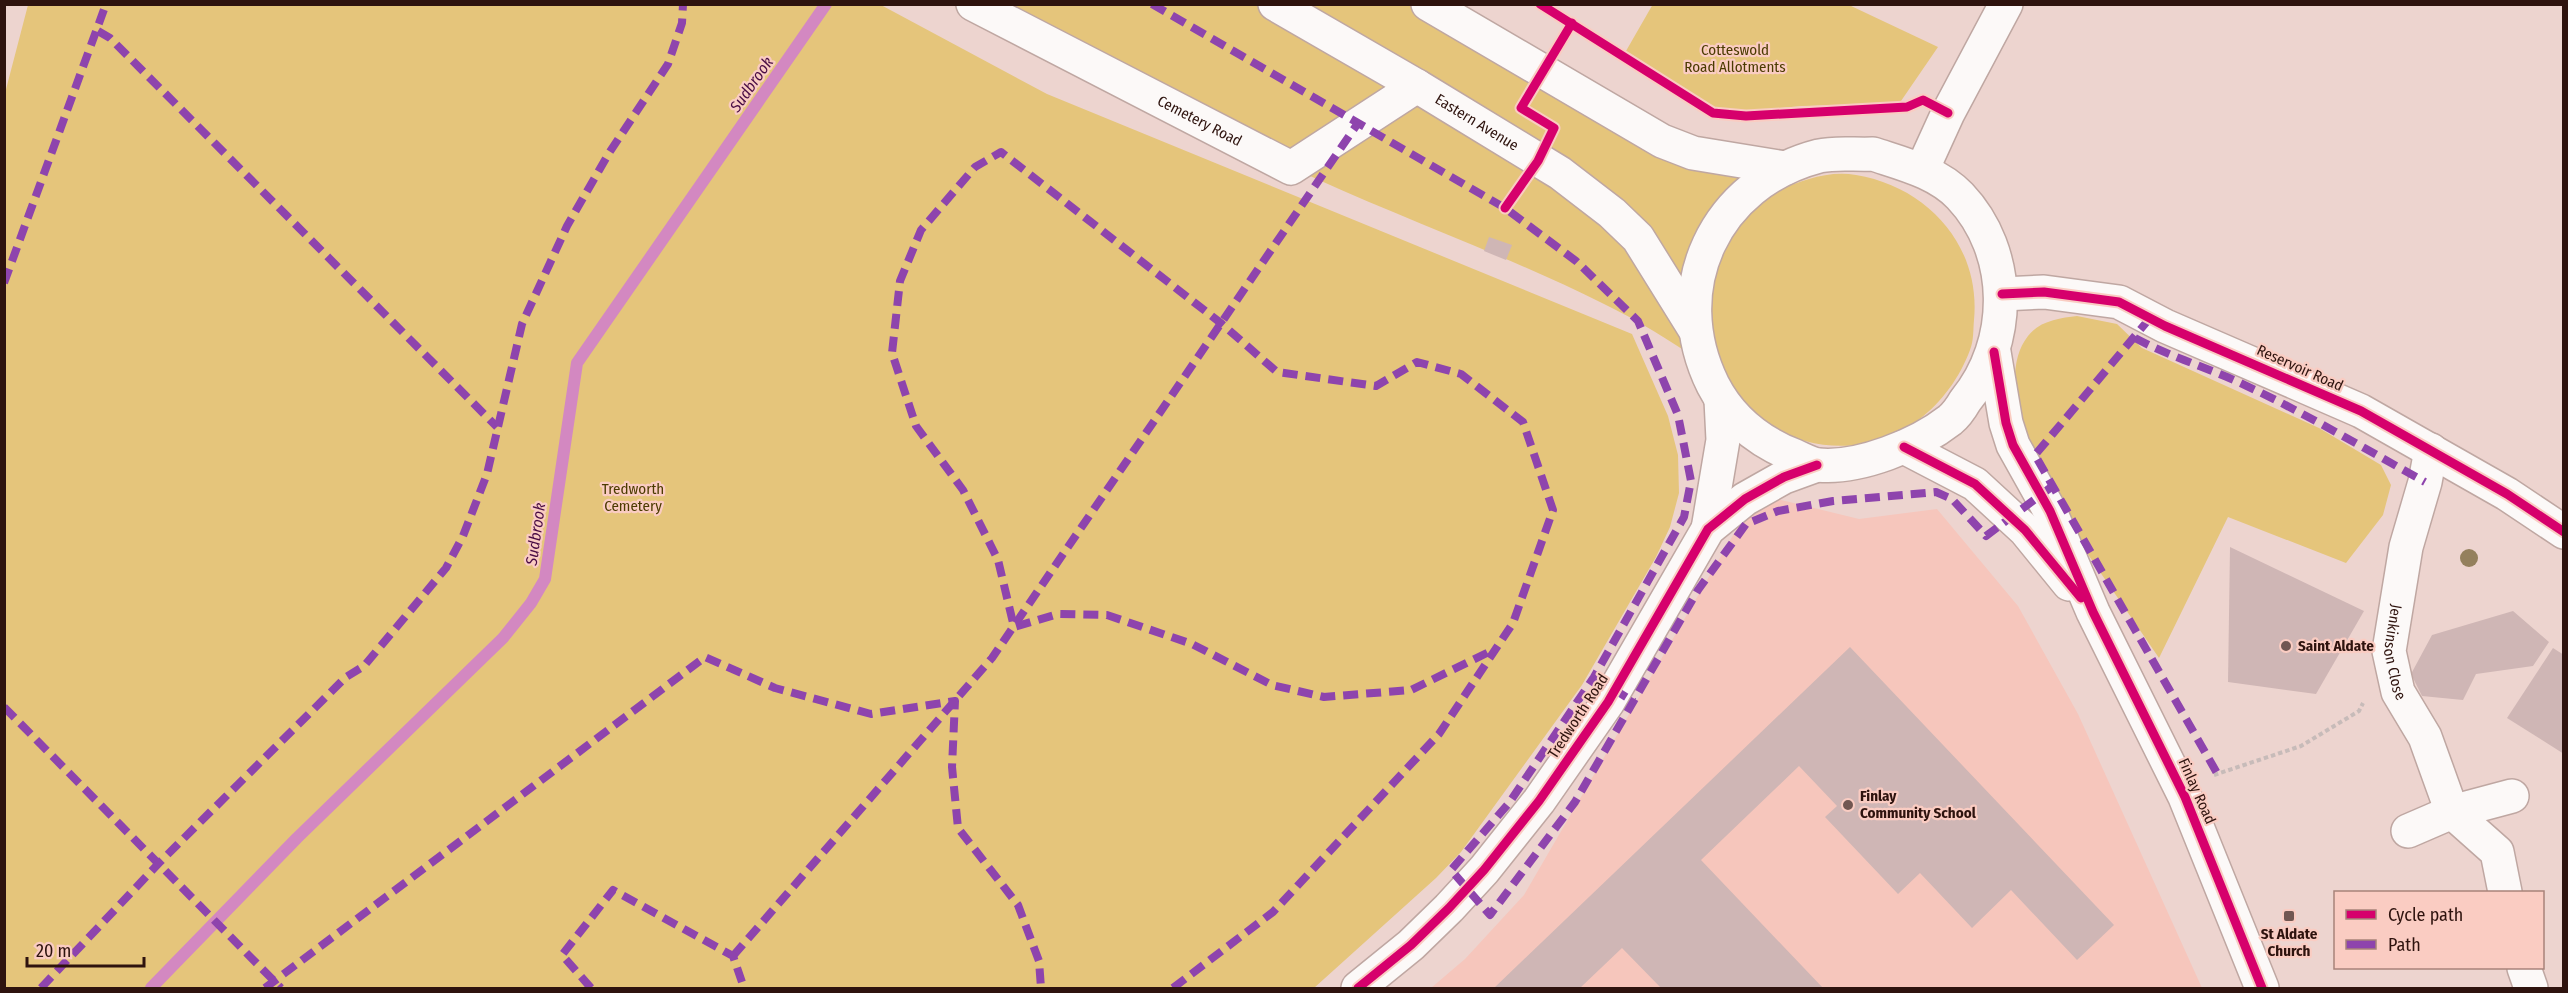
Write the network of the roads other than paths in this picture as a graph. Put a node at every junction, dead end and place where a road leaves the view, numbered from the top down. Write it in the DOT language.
graph roads {
  1 [pos="973,4"];
  2 [pos="1275,4"];
  3 [pos="1428,4"];
  4 [pos="2006,4"];
  5 [pos="1417,86"];
  6 [pos="1785,168"];
  7 [pos="1923,170"];
  8 [pos="2002,294"];
  9 [pos="1695,330"];
  10 [pos="1994,352"];
  11 [pos="1721,400"];
  12 [pos="1904,447"];
  13 [pos="2431,450"];
  14 [pos="1817,465"];
  15 [pos="1708,529"];
  16 [pos="2564,532"];
  17 [pos="2093,612"];
  18 [pos="2512,796"];
  19 [pos="2452,812"];
  20 [pos="2408,831"];
  21 [pos="2505,891"];
  22 [pos="2524,969"];
  23 [pos="1358,988"];
  24 [pos="2262,988"];
  25 [pos="2530,988"];
  1 -- 5 [label="main road, Cemetery Road"];
  2 -- 5 [label="main road, Eastern Avenue"];
  3 -- 6 [label="main road"];
  4 -- 7 [label="main road"];
  5 -- 9 [label="main road, Eastern Avenue"];
  6 -- 7 [label="main road"];
  6 -- 9 [label="main road"];
  7 -- 8 [label="main road"];
  8 -- 10 [label="main road"];
  8 -- 13 [label="main road, Reservoir Road"];
  9 -- 11 [label="main road"];
  10 -- 12 [label="main road"];
  10 -- 17 [label="main road, Finlay Road"];
  11 -- 14 [label="main road"];
  11 -- 15 [label="main road, Tredworth Road"];
  12 -- 14 [label="main road"];
  12 -- 17 [label="main road, Finlay Road"];
  13 -- 16 [label="main road, Reservoir Road"];
  13 -- 19 [label="main road, Jenkinson Close"];
  14 -- 15 [label="main road, Tredworth Road"];
  15 -- 23 [label="main road, Tredworth Road"];
  17 -- 24 [label="main road, Finlay Road"];
  18 -- 19 [label="main road"];
  19 -- 20 [label="main road"];
  19 -- 21 [label="main road"];
  22 -- 25 [label="main road"];
}
